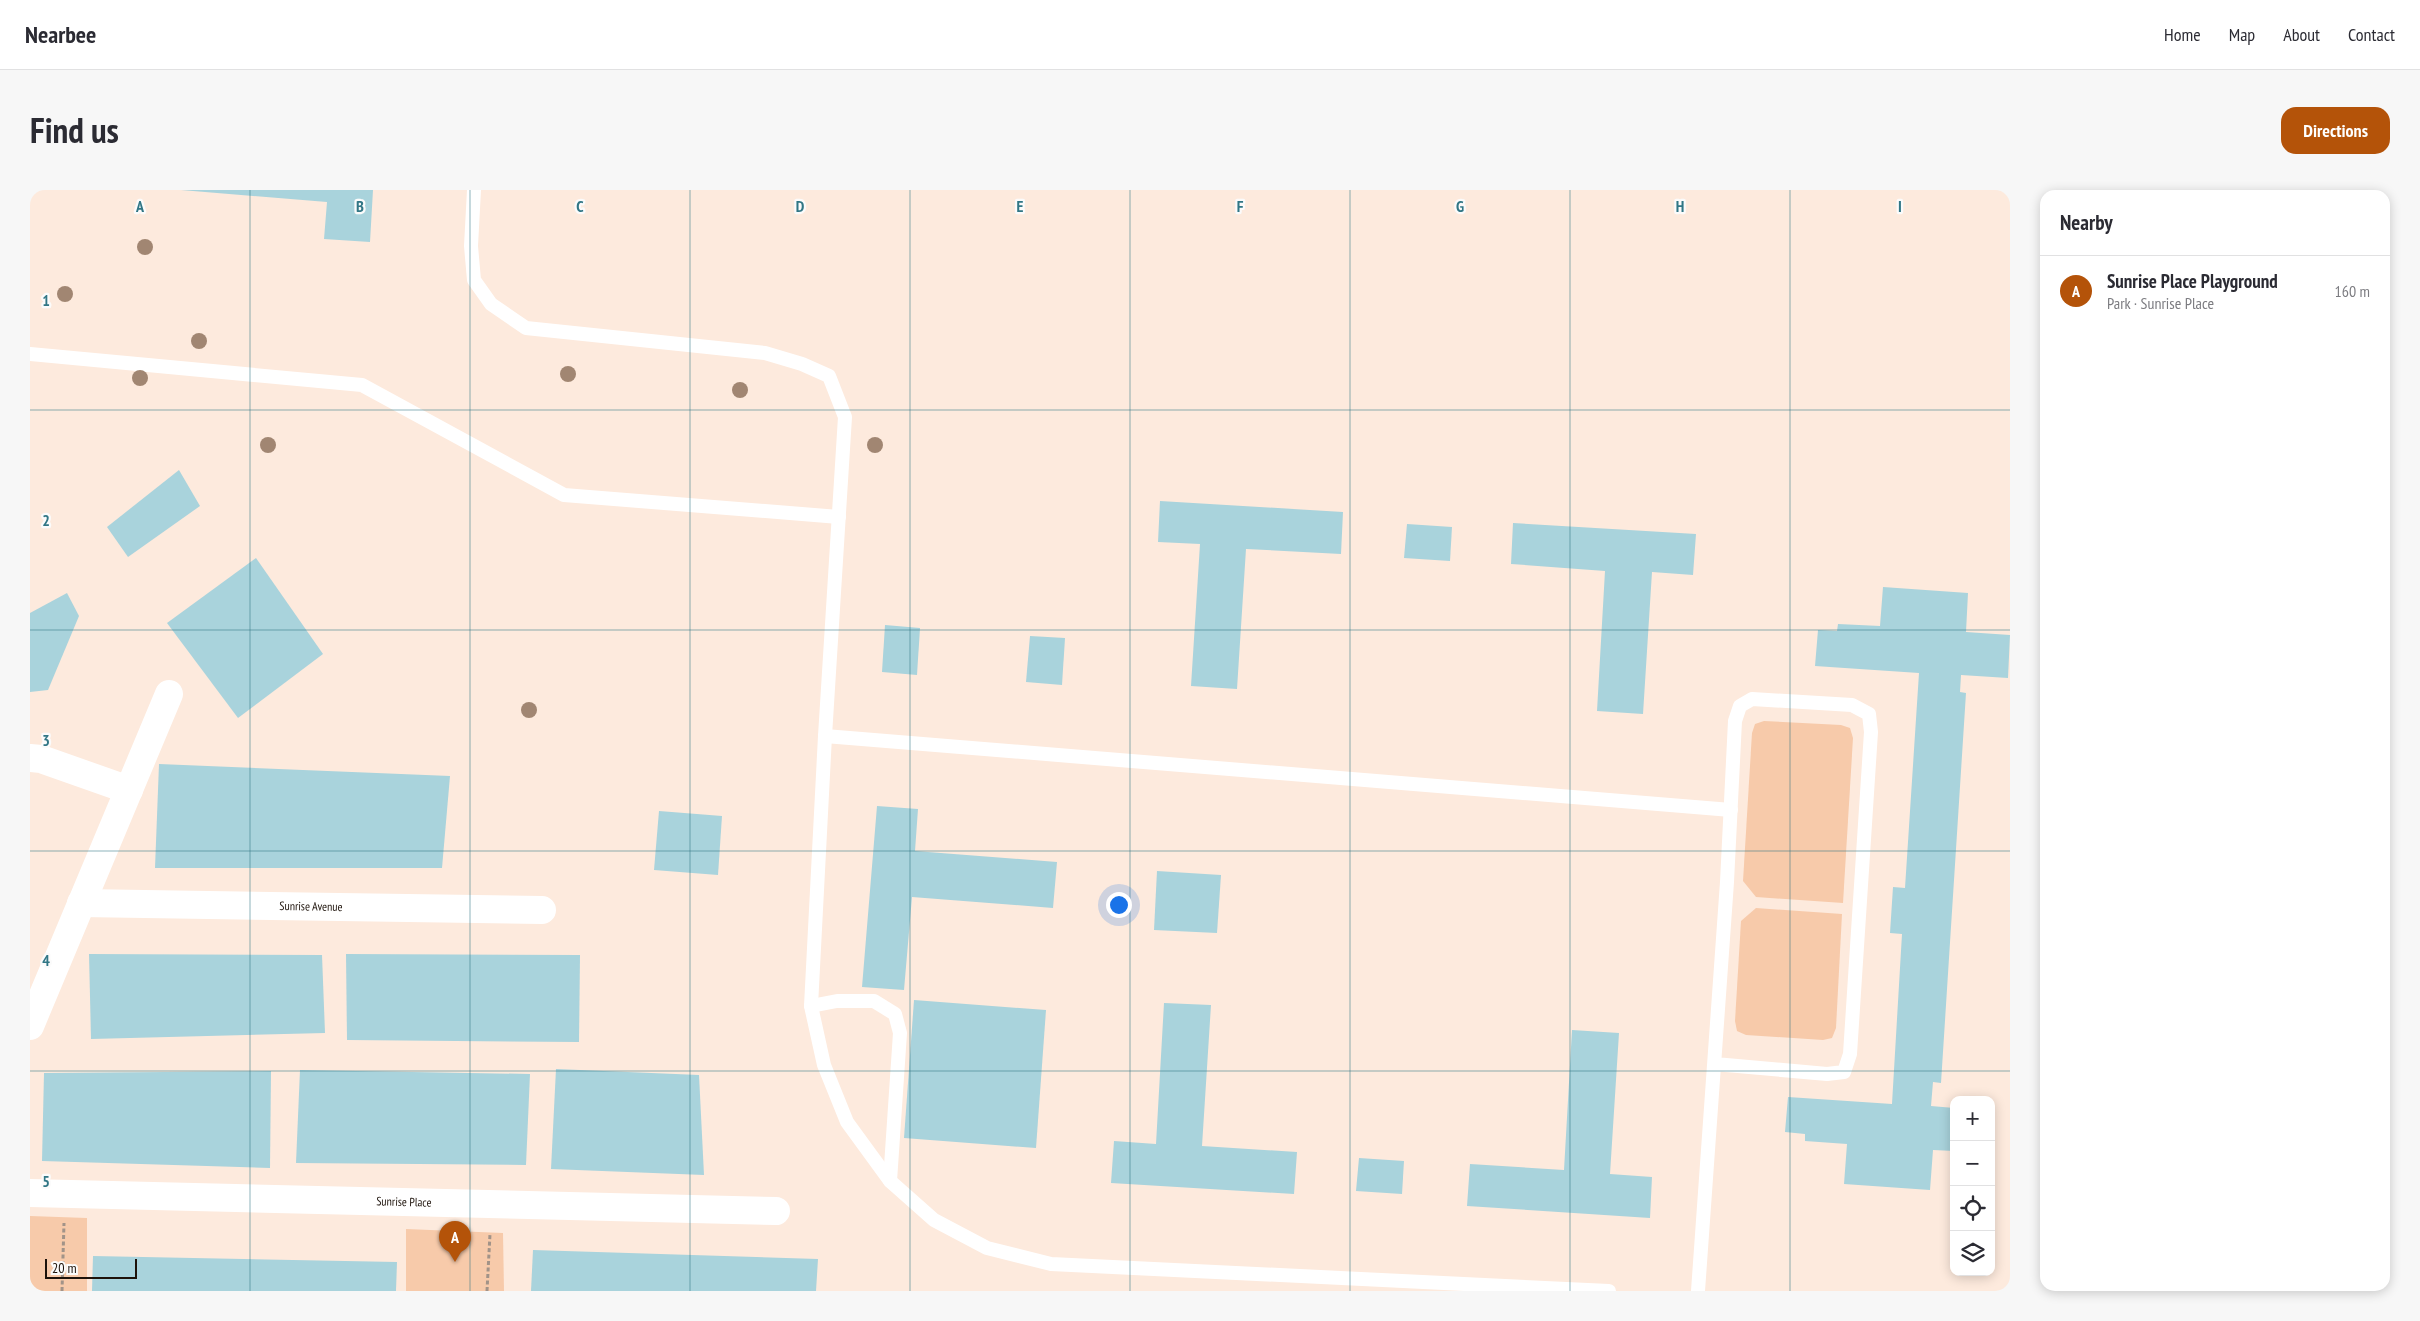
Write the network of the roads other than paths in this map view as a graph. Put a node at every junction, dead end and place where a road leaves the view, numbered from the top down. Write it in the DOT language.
graph roads {
  1 [pos="474,190"];
  2 [pos="30,354"];
  3 [pos="838,516"];
  4 [pos="169,694"];
  5 [pos="824,736"];
  6 [pos="30,758"];
  7 [pos="129,790"];
  8 [pos="1731,810"];
  9 [pos="81,903"];
  10 [pos="542,910"];
  11 [pos="811,1006"];
  12 [pos="30,1026"];
  13 [pos="1714,1064"];
  14 [pos="890,1181"];
  15 [pos="30,1193"];
  16 [pos="776,1211"];
  17 [pos="1600,1291"];
  18 [pos="1609,1291"];
  19 [pos="1698,1291"];
  1 -- 3 [label="lane"];
  2 -- 3 [label="lane"];
  3 -- 5 [label="lane"];
  4 -- 7 [label="street"];
  5 -- 8 [label="lane"];
  5 -- 11 [label="lane"];
  6 -- 7 [label="street"];
  7 -- 9 [label="street"];
  8 -- 13 [label="lane"];
  8 -- 13 [label="lane"];
  9 -- 10 [label="street, Sunrise Avenue"];
  9 -- 12 [label="street"];
  11 -- 14 [label="lane"];
  11 -- 14 [label="lane"];
  13 -- 19 [label="lane"];
  14 -- 17 [label="lane"];
  15 -- 16 [label="street, Sunrise Place"];
  17 -- 18 [label="lane"];
}
